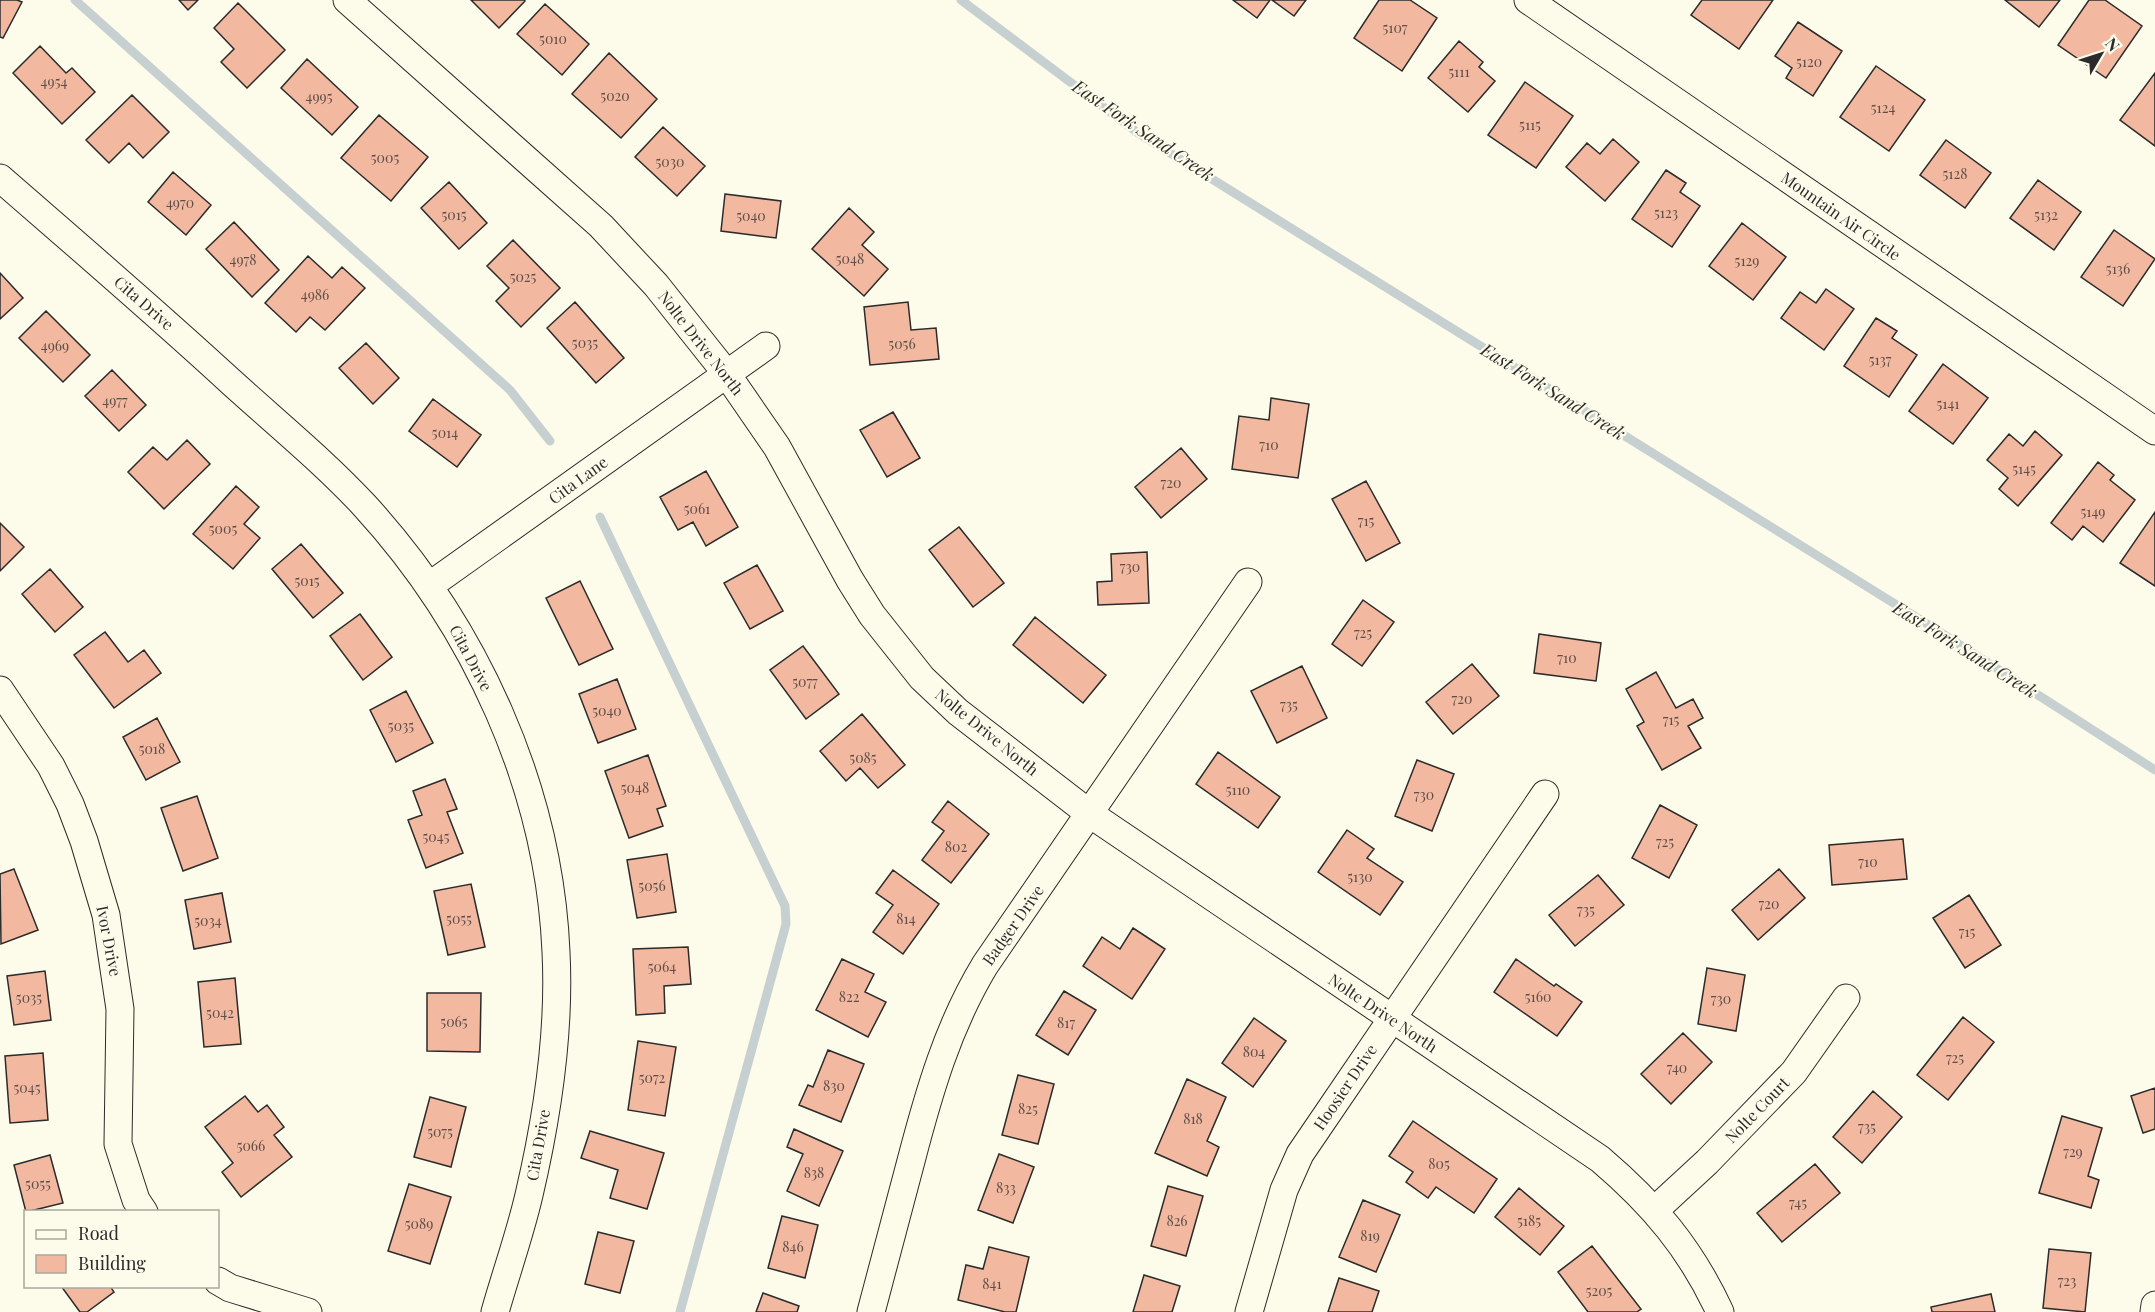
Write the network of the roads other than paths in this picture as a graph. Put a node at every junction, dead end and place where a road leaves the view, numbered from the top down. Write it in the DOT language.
graph roads {
  1 [pos="347,0"];
  2 [pos="1528,0"];
  3 [pos="0,178"];
  4 [pos="766,346"];
  5 [pos="726,373"];
  6 [pos="2155,431"];
  7 [pos="1248,582"];
  8 [pos="429,586"];
  9 [pos="0,690"];
  10 [pos="1545,794"];
  11 [pos="1090,814"];
  12 [pos="1846,998"];
  13 [pos="1391,1019"];
  14 [pos="143,1210"];
  15 [pos="1655,1210"];
  16 [pos="219,1282"];
  17 [pos="2155,1305"];
  18 [pos="308,1312"];
  19 [pos="495,1312"];
  20 [pos="871,1312"];
  21 [pos="1249,1312"];
  22 [pos="1720,1312"];
  23 [pos="2154,1312"];
  1 -- 5 [label="street, Nolte Drive North"];
  2 -- 6 [label="street, Mountain Air Circle"];
  3 -- 8 [label="street, Cita Drive"];
  4 -- 5 [label="street, Cita Lane"];
  5 -- 8 [label="street, Cita Lane"];
  5 -- 11 [label="street, Nolte Drive North"];
  7 -- 11 [label="street, Badger Drive"];
  8 -- 19 [label="street, Cita Drive"];
  9 -- 14 [label="street, Ivor Drive"];
  10 -- 13 [label="street, Hoosier Drive"];
  11 -- 13 [label="street, Nolte Drive North"];
  11 -- 20 [label="street, Badger Drive"];
  12 -- 15 [label="street, Nolte Court"];
  13 -- 15 [label="street, Nolte Drive North"];
  13 -- 21 [label="street, Hoosier Drive"];
  15 -- 22 [label="street, Nolte Drive North"];
  16 -- 18 [label="street"];
  17 -- 23 [label="street"];
}
